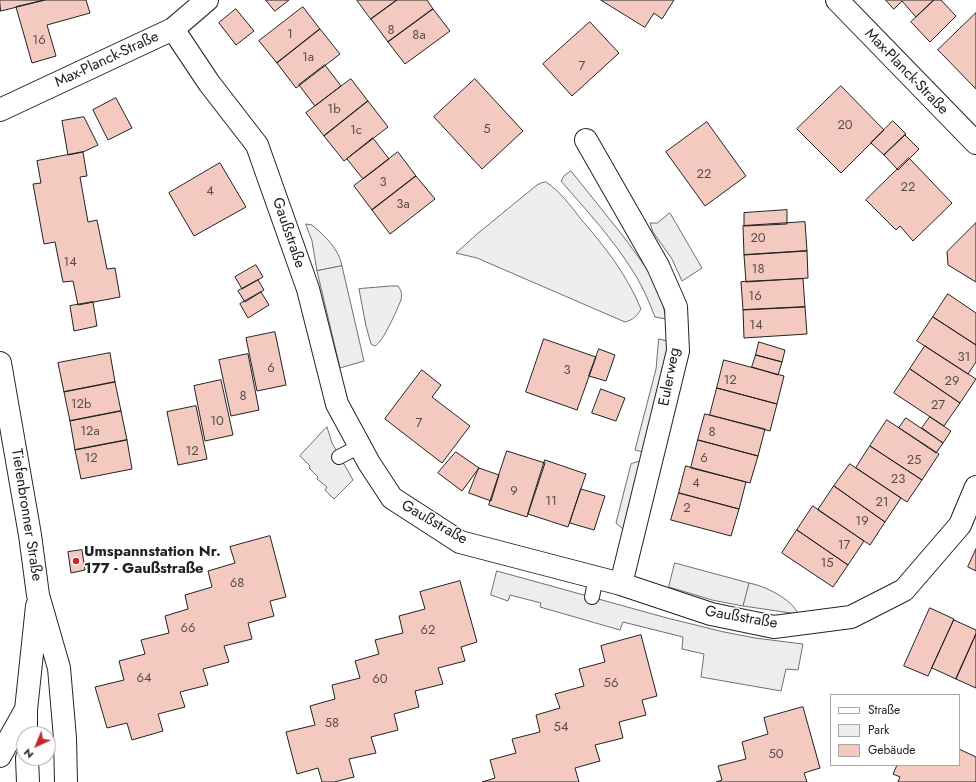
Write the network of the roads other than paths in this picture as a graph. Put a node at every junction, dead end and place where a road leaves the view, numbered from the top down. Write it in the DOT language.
graph roads {
  1 [pos="207,0"];
  2 [pos="837,0"];
  3 [pos="173,29"];
  4 [pos="0,110"];
  5 [pos="586,140"];
  6 [pos="976,143"];
  7 [pos="0,364"];
  8 [pos="360,446"];
  9 [pos="339,457"];
  10 [pos="976,487"];
  11 [pos="621,584"];
  12 [pos="38,595"];
  13 [pos="26,710"];
  14 [pos="26,726"];
  15 [pos="0,756"];
  16 [pos="27,766"];
  17 [pos="28,782"];
  18 [pos="66,782"];
  1 -- 3 [label="street, Max-Planck-Straße"];
  2 -- 6 [label="street, Max-Planck-Straße"];
  3 -- 4 [label="street, Max-Planck-Straße"];
  3 -- 8 [label="street, Gaußstraße"];
  5 -- 11 [label="street, Eulerweg"];
  7 -- 12 [label="street, Tiefenbronner Straße"];
  8 -- 9 [label="lane"];
  8 -- 11 [label="street, Gaußstraße"];
  10 -- 11 [label="street, Gaußstraße"];
  12 -- 13 [label="street, Tiefenbronner Straße"];
  12 -- 18 [label="street, Tiefenbronner Straße"];
  13 -- 14 [label="street, Tiefenbronner Straße"];
  13 -- 15 [label="street"];
  16 -- 17 [label="street"];
}
